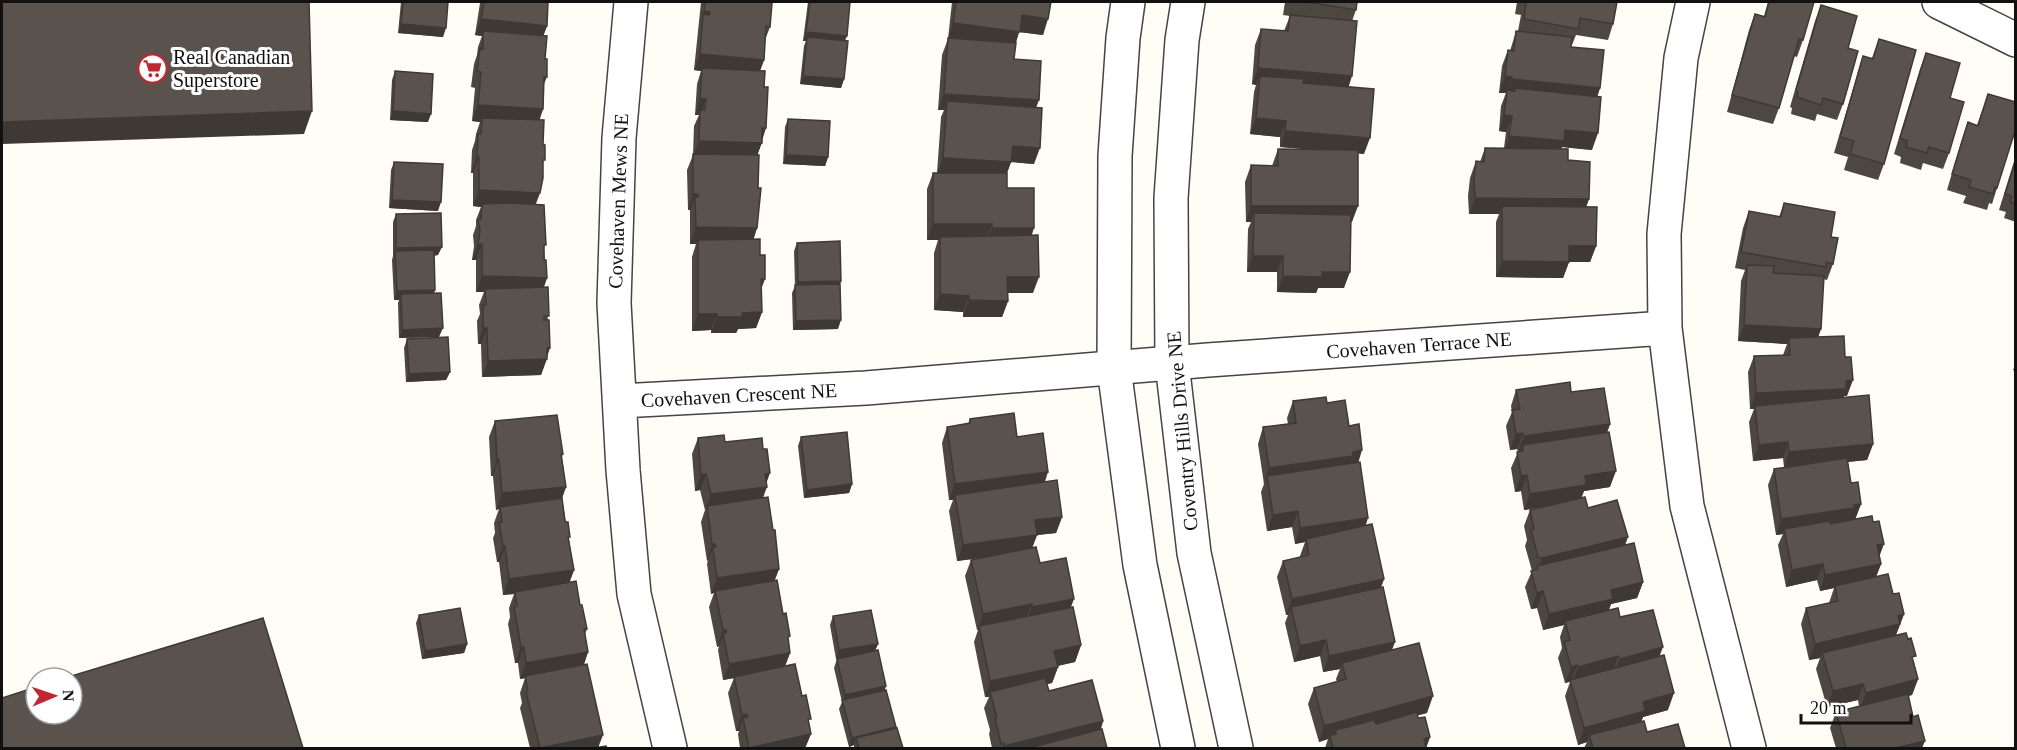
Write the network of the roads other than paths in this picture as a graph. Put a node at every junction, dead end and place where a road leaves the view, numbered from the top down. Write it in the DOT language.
graph roads {
  1 [pos="632,2"];
  2 [pos="1128,2"];
  3 [pos="1188,2"];
  4 [pos="1694,2"];
  5 [pos="1939,2"];
  6 [pos="2016,40"];
  7 [pos="1665,328"];
  8 [pos="1172,363"];
  9 [pos="1114,368"];
  10 [pos="620,401"];
  11 [pos="670,748"];
  12 [pos="1178,748"];
  13 [pos="1236,748"];
  14 [pos="1749,748"];
  1 -- 10 [label="street, Covehaven Mews NE"];
  2 -- 9 [label="street"];
  3 -- 8 [label="street, Coventry Hills Drive NE"];
  4 -- 7 [label="street"];
  5 -- 6 [label="street"];
  7 -- 8 [label="street, Covehaven Terrace NE"];
  7 -- 14 [label="street"];
  8 -- 9 [label="street, Covehaven Crescent NE"];
  8 -- 13 [label="street, Coventry Hills Drive NE"];
  9 -- 10 [label="street, Covehaven Crescent NE"];
  9 -- 12 [label="street"];
  10 -- 11 [label="street, Covehaven Crescent NE"];
}
